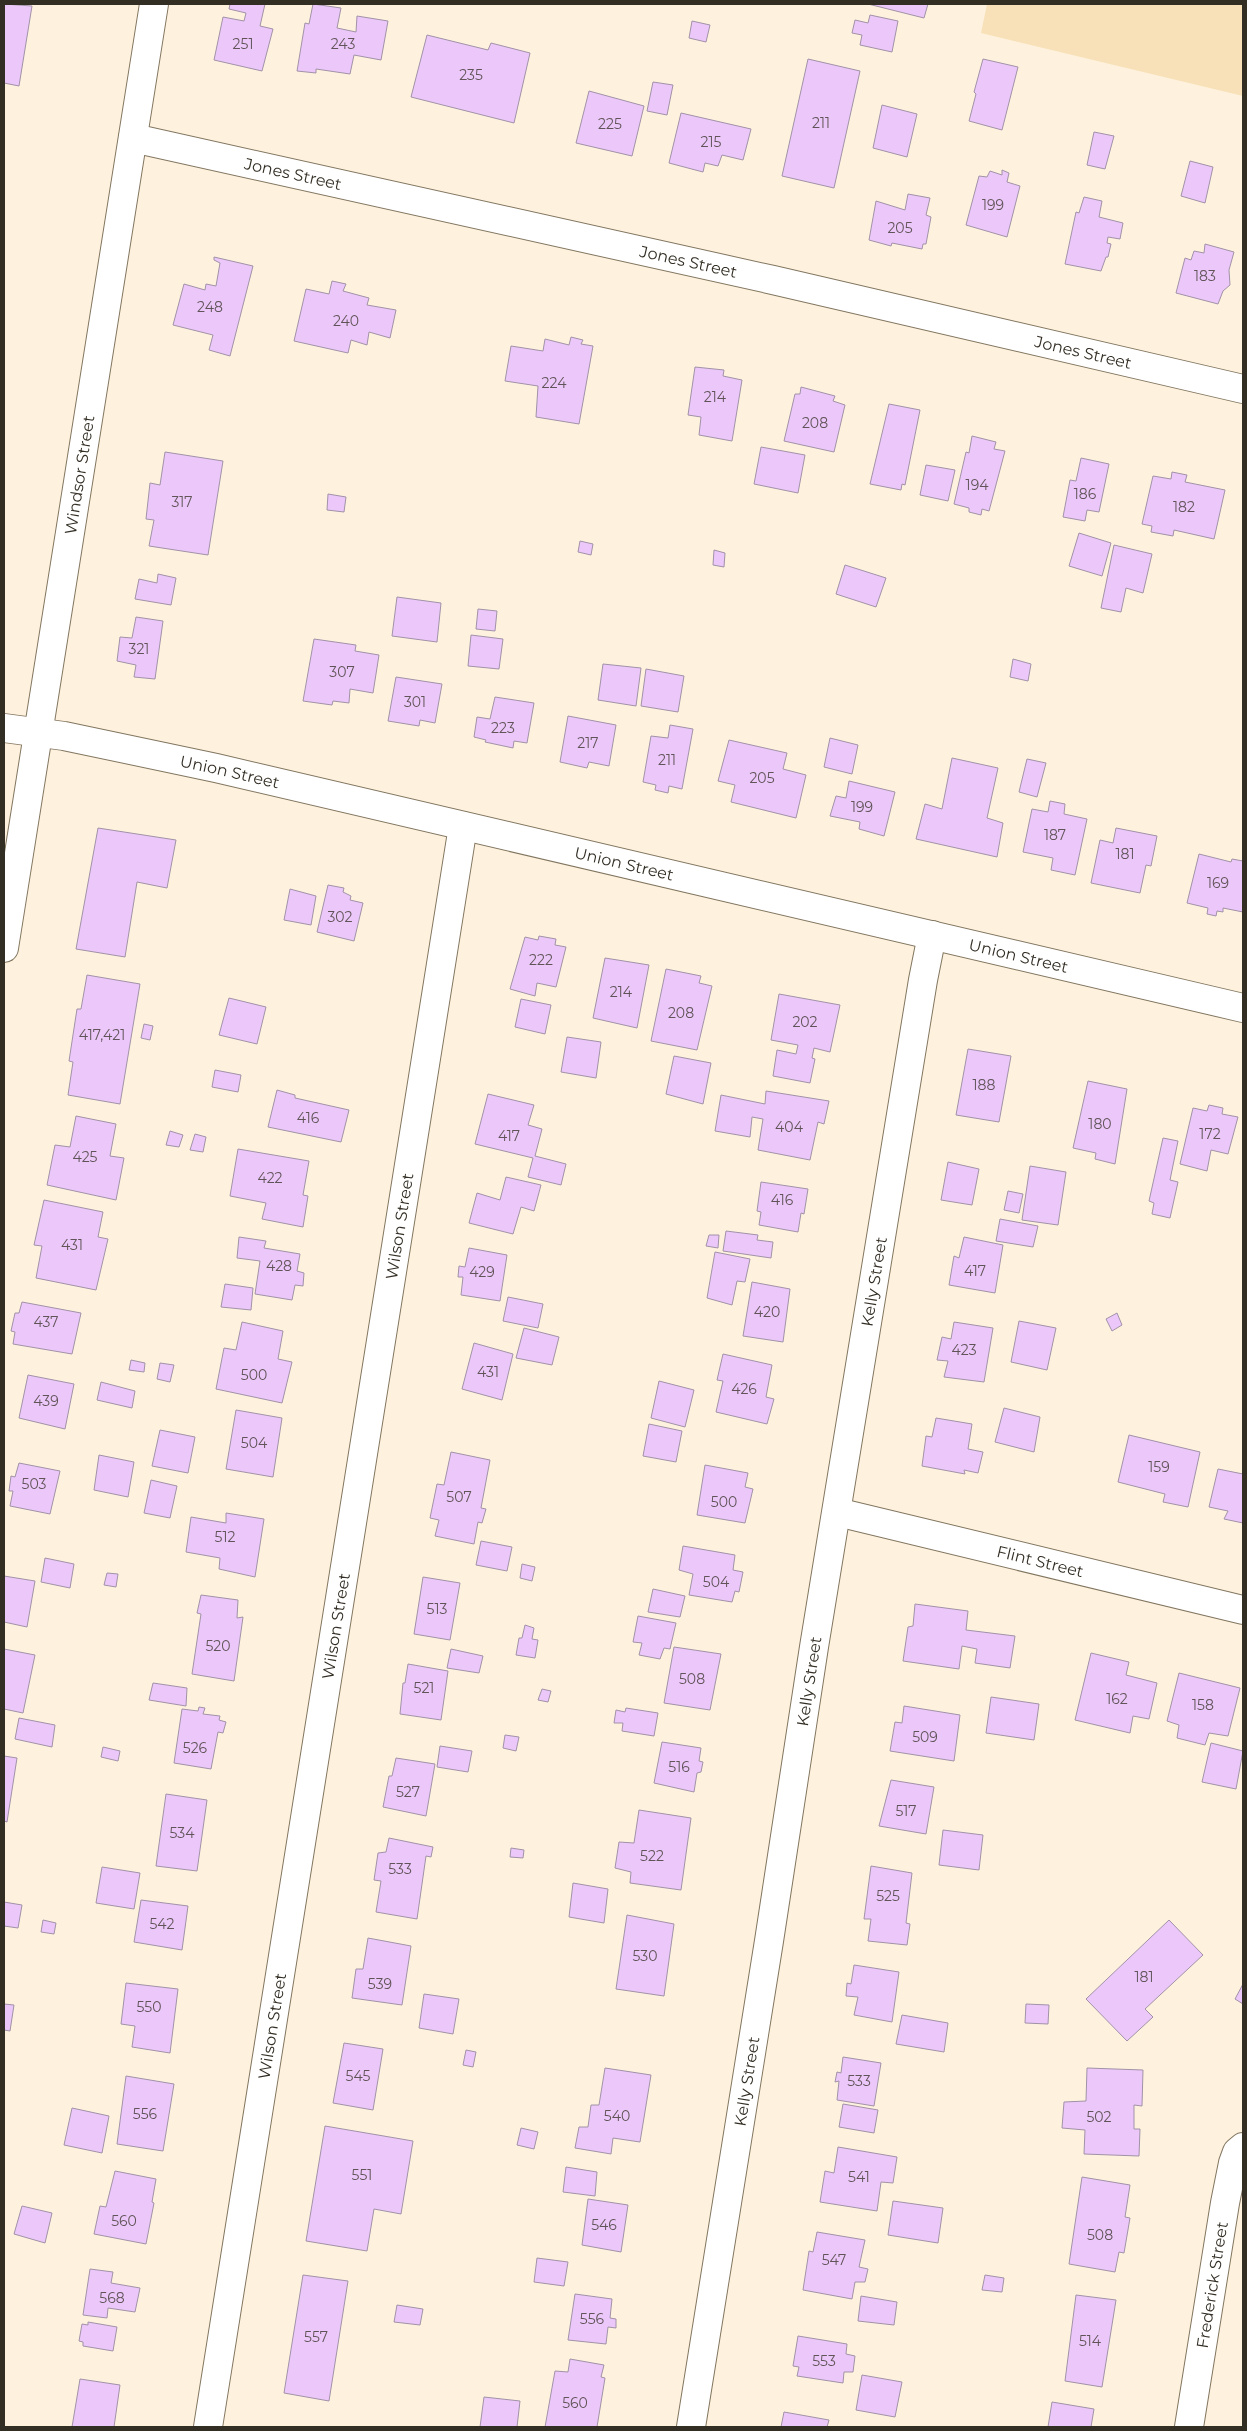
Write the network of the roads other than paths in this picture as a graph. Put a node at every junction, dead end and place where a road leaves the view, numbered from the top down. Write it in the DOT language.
graph roads {
  1 [pos="154,4"];
  2 [pos="133,138"];
  3 [pos="1243,389"];
  4 [pos="4,728"];
  5 [pos="38,733"];
  6 [pos="463,826"];
  7 [pos="932,935"];
  8 [pos="4,948"];
  9 [pos="1243,1008"];
  10 [pos="837,1512"];
  11 [pos="1243,1610"];
  12 [pos="1243,2147"];
  13 [pos="211,2427"];
  14 [pos="690,2427"];
  15 [pos="1189,2427"];
  1 -- 2 [label="street, Windsor Street"];
  2 -- 3 [label="street, Jones Street"];
  2 -- 5 [label="street, Windsor Street"];
  4 -- 5 [label="street, Union Street"];
  5 -- 6 [label="street, Union Street"];
  5 -- 8 [label="street, Windsor Street"];
  6 -- 7 [label="street, Union Street"];
  6 -- 13 [label="street, Wilson Street"];
  7 -- 9 [label="street, Union Street"];
  7 -- 10 [label="street, Kelly Street"];
  10 -- 11 [label="street, Flint Street"];
  10 -- 14 [label="street, Kelly Street"];
  12 -- 15 [label="street, Frederick Street"];
}
